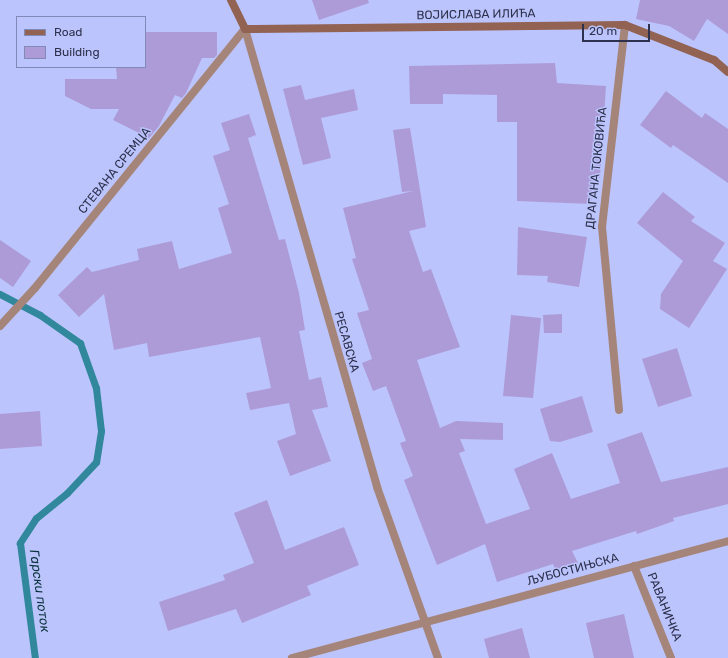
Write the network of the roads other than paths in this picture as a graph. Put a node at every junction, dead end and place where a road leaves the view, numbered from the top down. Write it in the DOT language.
graph roads {
  1 [pos="231,0"];
  2 [pos="625,25"];
  3 [pos="245,29"];
  4 [pos="728,72"];
  5 [pos="0,326"];
  6 [pos="619,410"];
  7 [pos="728,541"];
  8 [pos="634,566"];
  9 [pos="425,622"];
  10 [pos="292,658"];
  11 [pos="438,658"];
  12 [pos="671,658"];
  1 -- 3 [label="street"];
  2 -- 3 [label="street, ВОЈИСЛАВА ИЛИЋА"];
  2 -- 4 [label="street, ВОЈИСЛАВА ИЛИЋА"];
  2 -- 6 [label="street, ДРАГАНА ТОКОВИЋА"];
  3 -- 5 [label="street, СТЕВАНА СРЕМЦА"];
  3 -- 9 [label="street, РЕСАВСКА"];
  7 -- 8 [label="street, ЉУБОСТИЊСКА"];
  8 -- 9 [label="street, ЉУБОСТИЊСКА"];
  8 -- 12 [label="street, РАВАНИЧКА"];
  9 -- 10 [label="street, ЉУБОСТИЊСКА"];
  9 -- 11 [label="street, РЕСАВСКА"];
}
